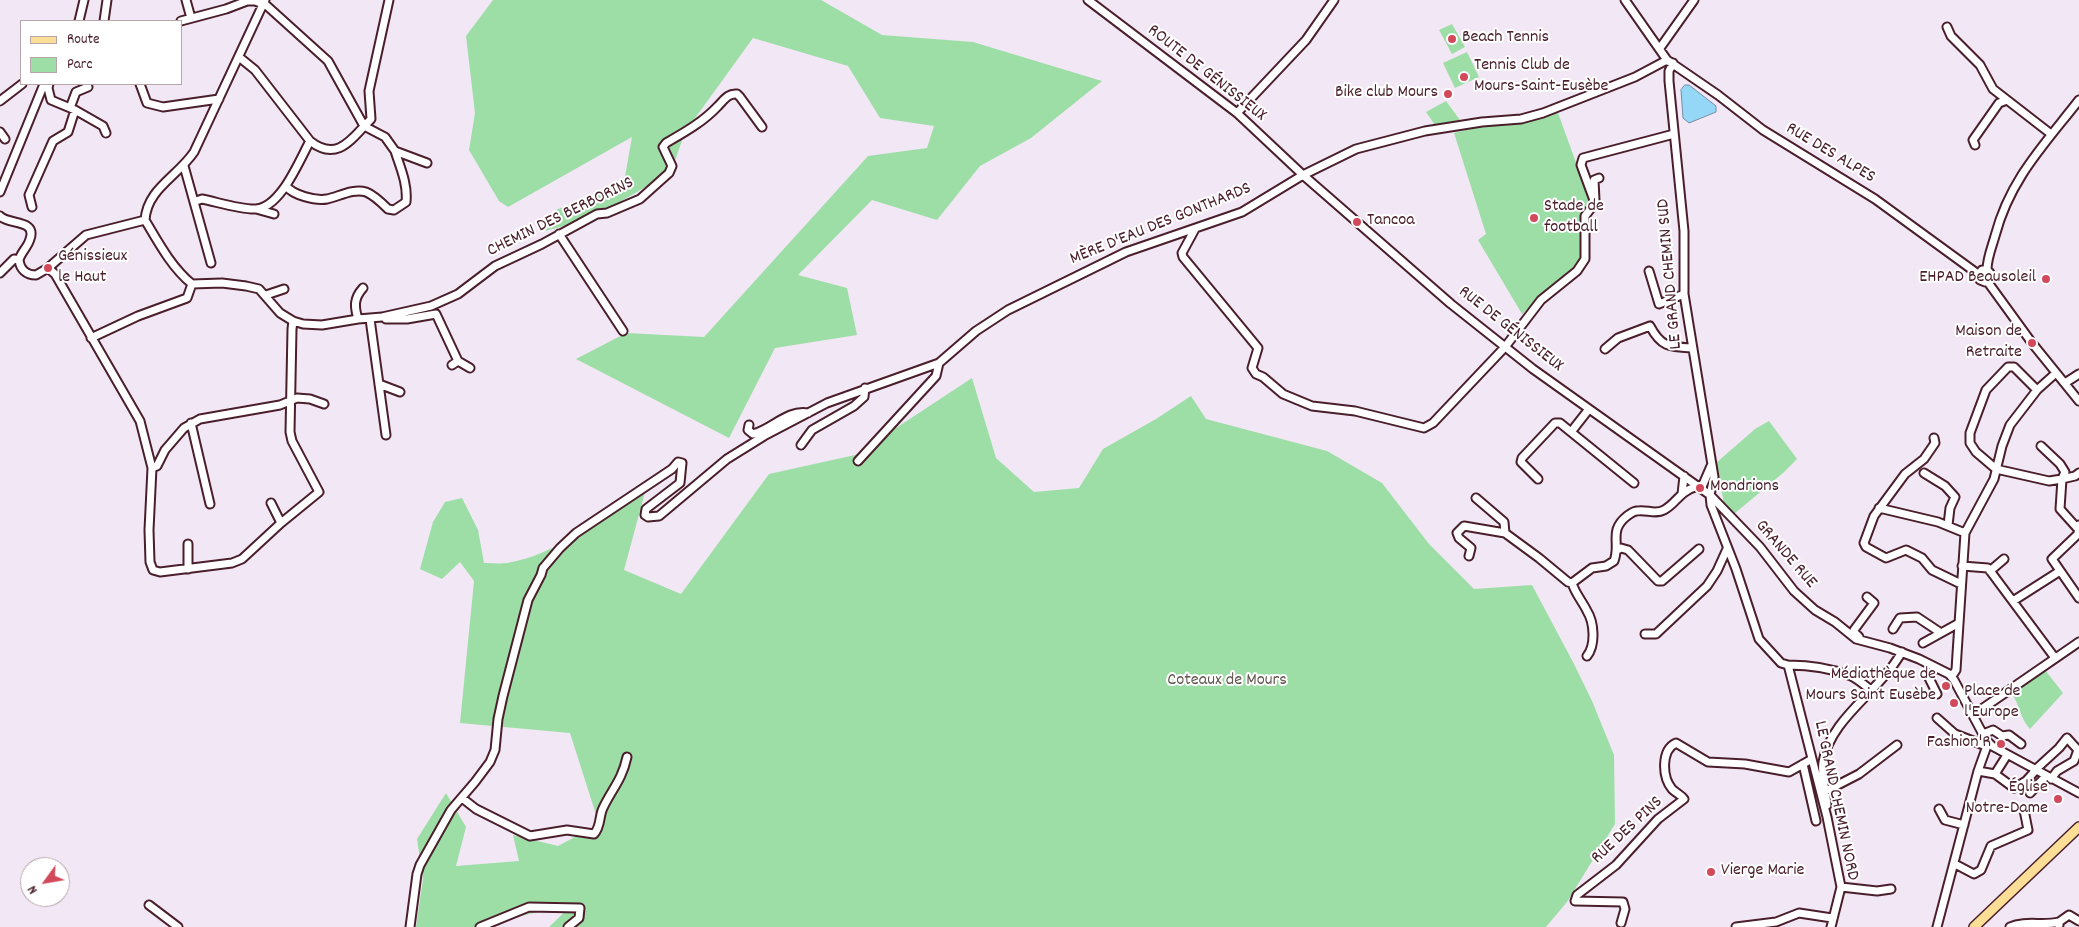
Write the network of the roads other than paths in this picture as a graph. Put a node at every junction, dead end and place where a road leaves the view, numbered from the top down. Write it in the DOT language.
graph roads {
  1 [pos="84,0"];
  2 [pos="107,0"];
  3 [pos="186,0"];
  4 [pos="389,0"];
  5 [pos="1088,0"];
  6 [pos="1334,0"];
  7 [pos="1625,0"];
  8 [pos="1694,0"];
  9 [pos="264,2"];
  10 [pos="191,18"];
  11 [pos="79,20"];
  12 [pos="104,20"];
  13 [pos="182,21"];
  14 [pos="1947,27"];
  15 [pos="1659,47"];
  16 [pos="239,57"];
  17 [pos="1672,63"];
  18 [pos="21,85"];
  19 [pos="44,85"];
  20 [pos="50,85"];
  21 [pos="140,85"];
  22 [pos="88,87"];
  23 [pos="219,100"];
  24 [pos="2007,100"];
  25 [pos="2079,100"];
  26 [pos="0,102"];
  27 [pos="73,109"];
  28 [pos="1237,113"];
  29 [pos="364,126"];
  30 [pos="762,127"];
  31 [pos="0,132"];
  32 [pos="106,133"];
  33 [pos="1674,134"];
  34 [pos="2051,134"];
  35 [pos="4,139"];
  36 [pos="310,142"];
  37 [pos="1975,145"];
  38 [pos="395,151"];
  39 [pos="427,163"];
  40 [pos="184,166"];
  41 [pos="1303,175"];
  42 [pos="1599,178"];
  43 [pos="286,186"];
  44 [pos="0,192"];
  45 [pos="196,202"];
  46 [pos="1594,203"];
  47 [pos="32,207"];
  48 [pos="256,209"];
  49 [pos="274,214"];
  50 [pos="0,216"];
  51 [pos="145,220"];
  52 [pos="1195,229"];
  53 [pos="559,234"];
  54 [pos="19,260"];
  55 [pos="212,264"];
  56 [pos="48,268"];
  57 [pos="1987,270"];
  58 [pos="1649,271"];
  59 [pos="0,273"];
  60 [pos="1978,274"];
  61 [pos="1987,281"];
  62 [pos="192,284"];
  63 [pos="363,288"];
  64 [pos="284,289"];
  65 [pos="1684,294"];
  66 [pos="266,295"];
  67 [pos="382,317"];
  68 [pos="358,318"];
  69 [pos="370,319"];
  70 [pos="293,321"];
  71 [pos="623,331"];
  72 [pos="91,338"];
  73 [pos="1505,347"];
  74 [pos="1692,348"];
  75 [pos="1605,349"];
  76 [pos="939,363"];
  77 [pos="470,368"];
  78 [pos="2056,373"];
  79 [pos="2079,374"];
  80 [pos="2065,383"];
  81 [pos="380,384"];
  82 [pos="865,388"];
  83 [pos="2037,390"];
  84 [pos="400,392"];
  85 [pos="290,400"];
  86 [pos="2079,401"];
  87 [pos="324,404"];
  88 [pos="1589,409"];
  89 [pos="808,413"];
  90 [pos="191,423"];
  91 [pos="749,425"];
  92 [pos="1571,432"];
  93 [pos="386,434"];
  94 [pos="1934,438"];
  95 [pos="801,445"];
  96 [pos="2041,446"];
  97 [pos="858,461"];
  98 [pos="1711,464"];
  99 [pos="152,468"];
  100 [pos="1996,469"];
  101 [pos="2079,472"];
  102 [pos="1924,473"];
  103 [pos="1684,476"];
  104 [pos="1538,479"];
  105 [pos="2062,479"];
  106 [pos="1634,483"];
  107 [pos="1699,487"];
  108 [pos="1682,494"];
  109 [pos="1710,495"];
  110 [pos="1476,498"];
  111 [pos="271,503"];
  112 [pos="210,504"];
  113 [pos="1880,508"];
  114 [pos="281,524"];
  115 [pos="1948,525"];
  116 [pos="2078,531"];
  117 [pos="1505,533"];
  118 [pos="1964,533"];
  119 [pos="188,544"];
  120 [pos="1699,548"];
  121 [pos="1727,549"];
  122 [pos="1617,550"];
  123 [pos="1468,556"];
  124 [pos="2004,559"];
  125 [pos="1962,566"];
  126 [pos="188,569"];
  127 [pos="1990,570"];
  128 [pos="2060,571"];
  129 [pos="1572,583"];
  130 [pos="1961,584"];
  131 [pos="1867,597"];
  132 [pos="2079,598"];
  133 [pos="2013,601"];
  134 [pos="1959,623"];
  135 [pos="1893,629"];
  136 [pos="1941,633"];
  137 [pos="1645,634"];
  138 [pos="1865,641"];
  139 [pos="1923,642"];
  140 [pos="2079,642"];
  141 [pos="1902,652"];
  142 [pos="1587,656"];
  143 [pos="2055,658"];
  144 [pos="1788,665"];
  145 [pos="1935,667"];
  146 [pos="1952,676"];
  147 [pos="1871,690"];
  148 [pos="1938,694"];
  149 [pos="1973,715"];
  150 [pos="1937,718"];
  151 [pos="1983,734"];
  152 [pos="1987,744"];
  153 [pos="2021,744"];
  154 [pos="1898,745"];
  155 [pos="2006,755"];
  156 [pos="626,757"];
  157 [pos="1812,759"];
  158 [pos="1803,764"];
  159 [pos="2036,770"];
  160 [pos="1978,771"];
  161 [pos="1995,774"];
  162 [pos="2049,777"];
  163 [pos="1826,791"];
  164 [pos="2079,792"];
  165 [pos="2030,793"];
  166 [pos="462,798"];
  167 [pos="1939,810"];
  168 [pos="2024,810"];
  169 [pos="1826,813"];
  170 [pos="1816,821"];
  171 [pos="1964,825"];
  172 [pos="2079,827"];
  173 [pos="1954,864"];
  174 [pos="1841,887"];
  175 [pos="1891,889"];
  176 [pos="149,904"];
  177 [pos="1832,918"];
  178 [pos="2079,920"];
  179 [pos="1776,922"];
  180 [pos="1621,923"];
  181 [pos="2059,925"];
  182 [pos="178,927"];
  183 [pos="410,927"];
  184 [pos="480,927"];
  185 [pos="568,927"];
  186 [pos="1736,927"];
  187 [pos="1764,927"];
  188 [pos="1831,927"];
  189 [pos="1938,927"];
  190 [pos="1974,927"];
  191 [pos="2010,927"];
  1 -- 11 [label="street"];
  2 -- 12 [label="street"];
  3 -- 10 [label="street"];
  4 -- 29 [label="street"];
  5 -- 28 [label="street, ROUTE DE GÉNISSIEUX"];
  6 -- 28 [label="street"];
  7 -- 15 [label="street"];
  8 -- 15 [label="street"];
  9 -- 10 [label="street"];
  9 -- 16 [label="street"];
  9 -- 29 [label="street"];
  10 -- 13 [label="street"];
  14 -- 24 [label="street"];
  15 -- 17 [label="street"];
  16 -- 23 [label="street"];
  16 -- 36 [label="street"];
  17 -- 33 [label="street, LE GRAND CHEMIN SUD"];
  17 -- 41 [label="street, MÈRE D'EAU DES GONTHARDS"];
  17 -- 60 [label="street, RUE DES ALPES"];
  18 -- 26 [label="street"];
  19 -- 44 [label="street"];
  20 -- 27 [label="street"];
  21 -- 23 [label="street"];
  22 -- 27 [label="street"];
  23 -- 40 [label="street"];
  24 -- 34 [label="street"];
  24 -- 37 [label="street"];
  25 -- 34 [label="street"];
  27 -- 32 [label="street"];
  27 -- 47 [label="street"];
  28 -- 41 [label="street, ROUTE DE GÉNISSIEUX"];
  29 -- 36 [label="street"];
  29 -- 38 [label="street"];
  30 -- 53 [label="street, CHEMIN DES BERBORINS"];
  31 -- 35 [label="street"];
  33 -- 46 [label="street"];
  33 -- 65 [label="street, LE GRAND CHEMIN SUD"];
  34 -- 57 [label="street"];
  36 -- 43 [label="street"];
  38 -- 39 [label="street"];
  38 -- 43 [label="street"];
  40 -- 45 [label="street"];
  40 -- 51 [label="street"];
  41 -- 52 [label="street, MÈRE D'EAU DES GONTHARDS"];
  41 -- 73 [label="street, RUE DE GÉNISSIEUX"];
  42 -- 46 [label="street"];
  43 -- 48 [label="street"];
  45 -- 48 [label="street"];
  45 -- 55 [label="street"];
  46 -- 73 [label="street"];
  48 -- 49 [label="street"];
  50 -- 54 [label="street"];
  51 -- 56 [label="street"];
  51 -- 62 [label="street"];
  52 -- 73 [label="street"];
  52 -- 76 [label="street, MÈRE D'EAU DES GONTHARDS"];
  53 -- 67 [label="street, CHEMIN DES BERBORINS"];
  53 -- 71 [label="street"];
  54 -- 56 [label="street"];
  54 -- 59 [label="street"];
  56 -- 72 [label="street"];
  57 -- 60 [label="street"];
  57 -- 61 [label="street"];
  58 -- 65 [label="street"];
  60 -- 61 [label="street"];
  61 -- 78 [label="street"];
  62 -- 66 [label="street"];
  62 -- 72 [label="street"];
  63 -- 68 [label="street"];
  64 -- 66 [label="street"];
  65 -- 74 [label="street, LE GRAND CHEMIN SUD"];
  66 -- 70 [label="street"];
  67 -- 69 [label="street, CHEMIN DES BERBORINS"];
  67 -- 77 [label="street"];
  68 -- 69 [label="street, CHEMIN DES BERBORINS"];
  68 -- 70 [label="street, CHEMIN DES BERBORINS"];
  69 -- 81 [label="street"];
  70 -- 85 [label="street"];
  72 -- 99 [label="street"];
  73 -- 88 [label="street, RUE DE GÉNISSIEUX"];
  74 -- 75 [label="street"];
  74 -- 98 [label="street, LE GRAND CHEMIN SUD"];
  76 -- 82 [label="street, MÈRE D'EAU DES GONTHARDS"];
  76 -- 97 [label="street"];
  78 -- 80 [label="street"];
  78 -- 83 [label="street"];
  79 -- 80 [label="street"];
  80 -- 86 [label="street"];
  81 -- 84 [label="street"];
  81 -- 93 [label="street"];
  82 -- 89 [label="street, MÈRE D'EAU DES GONTHARDS"];
  82 -- 95 [label="street"];
  83 -- 100 [label="street"];
  83 -- 100 [label="street"];
  85 -- 87 [label="street"];
  85 -- 90 [label="street"];
  85 -- 114 [label="street"];
  88 -- 92 [label="street"];
  88 -- 103 [label="street, RUE DE GÉNISSIEUX"];
  89 -- 91 [label="street"];
  89 -- 166 [label="street, MÈRE D'EAU DES GONTHARDS"];
  90 -- 99 [label="street"];
  90 -- 112 [label="street"];
  92 -- 104 [label="street"];
  92 -- 106 [label="street"];
  94 -- 113 [label="street"];
  96 -- 105 [label="street"];
  98 -- 107 [label="street"];
  98 -- 109 [label="street, LE GRAND CHEMIN SUD"];
  99 -- 126 [label="street"];
  100 -- 105 [label="street"];
  100 -- 118 [label="street"];
  101 -- 105 [label="street"];
  102 -- 115 [label="street"];
  103 -- 107 [label="street, RUE DE GÉNISSIEUX"];
  103 -- 108 [label="street"];
  105 -- 116 [label="street"];
  107 -- 108 [label="street"];
  107 -- 109 [label="street, RUE DE GÉNISSIEUX"];
  108 -- 122 [label="street"];
  109 -- 121 [label="street"];
  109 -- 138 [label="street, GRANDE RUE"];
  110 -- 117 [label="street"];
  111 -- 114 [label="street"];
  113 -- 115 [label="street"];
  113 -- 130 [label="street"];
  114 -- 126 [label="street"];
  115 -- 118 [label="street"];
  116 -- 128 [label="street"];
  117 -- 123 [label="street"];
  117 -- 129 [label="street"];
  118 -- 125 [label="street"];
  119 -- 126 [label="street"];
  120 -- 122 [label="street"];
  121 -- 137 [label="street"];
  121 -- 144 [label="street"];
  122 -- 129 [label="street"];
  124 -- 127 [label="street"];
  125 -- 127 [label="street"];
  125 -- 130 [label="street"];
  127 -- 133 [label="street"];
  128 -- 132 [label="street"];
  128 -- 133 [label="street"];
  129 -- 142 [label="street"];
  130 -- 134 [label="street"];
  131 -- 138 [label="street"];
  133 -- 143 [label="street"];
  134 -- 136 [label="street"];
  134 -- 146 [label="street"];
  135 -- 136 [label="street"];
  136 -- 139 [label="street"];
  138 -- 141 [label="street, GRANDE RUE"];
  140 -- 143 [label="street"];
  141 -- 145 [label="street, GRANDE RUE"];
  141 -- 147 [label="street"];
  143 -- 149 [label="street"];
  144 -- 147 [label="street"];
  144 -- 157 [label="street, LE GRAND CHEMIN NORD"];
  145 -- 146 [label="street, GRANDE RUE"];
  145 -- 148 [label="street"];
  146 -- 149 [label="street"];
  147 -- 163 [label="street"];
  149 -- 151 [label="street"];
  150 -- 152 [label="street"];
  151 -- 152 [label="street"];
  151 -- 153 [label="street"];
  152 -- 155 [label="street"];
  152 -- 160 [label="street"];
  154 -- 163 [label="street"];
  155 -- 159 [label="street"];
  155 -- 161 [label="street"];
  156 -- 166 [label="street"];
  157 -- 158 [label="street, RUE DES PINS"];
  157 -- 169 [label="street, LE GRAND CHEMIN NORD"];
  158 -- 170 [label="street"];
  158 -- 180 [label="street, RUE DES PINS"];
  159 -- 161 [label="street"];
  159 -- 162 [label="street"];
  159 -- 162 [label="street"];
  160 -- 161 [label="street"];
  160 -- 171 [label="street"];
  162 -- 164 [label="street"];
  162 -- 165 [label="street"];
  163 -- 169 [label="street"];
  166 -- 183 [label="street"];
  167 -- 171 [label="street"];
  168 -- 173 [label="street"];
  169 -- 174 [label="street, LE GRAND CHEMIN NORD"];
  171 -- 173 [label="street"];
  172 -- 190 [label="main road"];
  173 -- 189 [label="street"];
  174 -- 175 [label="street"];
  174 -- 177 [label="street, LE GRAND CHEMIN NORD"];
  176 -- 182 [label="street"];
  177 -- 179 [label="street"];
  177 -- 188 [label="street, LE GRAND CHEMIN NORD"];
  178 -- 181 [label="street"];
  179 -- 186 [label="street"];
  179 -- 187 [label="street"];
  181 -- 191 [label="street"];
  184 -- 185 [label="street"];
}
